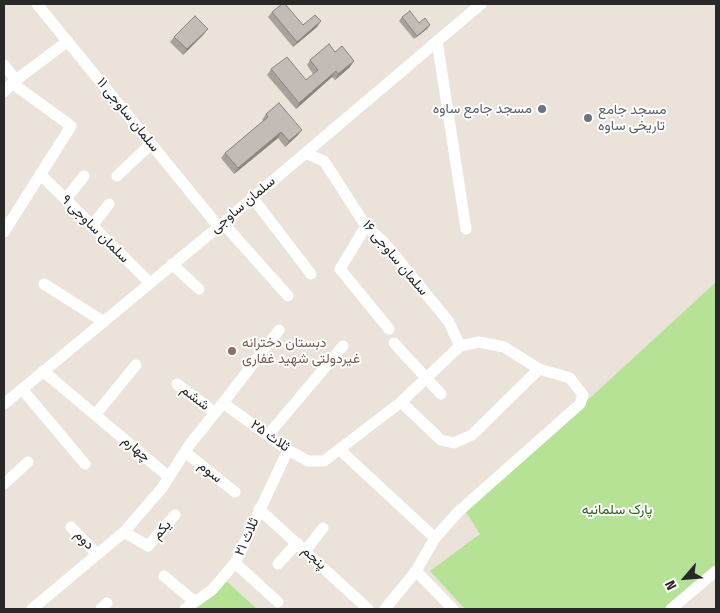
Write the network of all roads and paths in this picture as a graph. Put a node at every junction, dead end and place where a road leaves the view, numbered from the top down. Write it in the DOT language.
graph roads {
  1 [pos="37,4"];
  2 [pos="482,4"];
  3 [pos="68,41"];
  4 [pos="437,41"];
  5 [pos="4,65"];
  6 [pos="14,82"];
  7 [pos="4,92"];
  8 [pos="151,144"];
  9 [pos="305,153"];
  10 [pos="40,174"];
  11 [pos="84,176"];
  12 [pos="117,176"];
  13 [pos="252,198"];
  14 [pos="66,200"];
  15 [pos="109,204"];
  16 [pos="221,225"];
  17 [pos="92,226"];
  18 [pos="366,226"];
  19 [pos="466,229"];
  20 [pos="4,232"];
  21 [pos="172,264"];
  22 [pos="311,274"];
  23 [pos="150,283"];
  24 [pos="44,284"];
  25 [pos="199,289"];
  26 [pos="288,296"];
  27 [pos="104,322"];
  28 [pos="389,329"];
  29 [pos="279,330"];
  30 [pos="394,343"];
  31 [pos="343,346"];
  32 [pos="460,346"];
  33 [pos="136,365"];
  34 [pos="539,369"];
  35 [pos="43,371"];
  36 [pos="425,379"];
  37 [pos="177,384"];
  38 [pos="22,389"];
  39 [pos="441,394"];
  40 [pos="401,402"];
  41 [pos="223,403"];
  42 [pos="4,404"];
  43 [pos="214,412"];
  44 [pos="99,418"];
  45 [pos="268,435"];
  46 [pos="288,450"];
  47 [pos="340,450"];
  48 [pos="185,452"];
  49 [pos="28,462"];
  50 [pos="85,464"];
  51 [pos="169,477"];
  52 [pos="4,484"];
  53 [pos="234,492"];
  54 [pos="259,509"];
  55 [pos="175,516"];
  56 [pos="71,527"];
  57 [pos="322,528"];
  58 [pos="124,532"];
  59 [pos="435,538"];
  60 [pos="302,546"];
  61 [pos="97,554"];
  62 [pos="235,563"];
  63 [pos="278,564"];
  64 [pos="416,571"];
  65 [pos="716,571"];
  66 [pos="164,576"];
  67 [pos="195,602"];
  68 [pos="278,602"];
  69 [pos="676,608"];
  70 [pos="32,609"];
  71 [pos="185,609"];
  72 [pos="368,609"];
  73 [pos="385,609"];
  74 [pos="453,609"];
  1 -- 3 [label="street, سلمان ساوجی ۱۱"];
  2 -- 4 [label="street, سلمان ساوجی"];
  3 -- 6 [label="street"];
  3 -- 8 [label="street, سلمان ساوجی ۱۱"];
  4 -- 9 [label="street, سلمان ساوجی"];
  4 -- 19 [label="street"];
  5 -- 6 [label="street"];
  6 -- 7 [label="street"];
  6 -- 10 [label="street"];
  8 -- 12 [label="street"];
  8 -- 16 [label="street, سلمان ساوجی ۱۱"];
  9 -- 13 [label="street, سلمان ساوجی"];
  9 -- 18 [label="street, سلمان ساوجی ۱۶"];
  10 -- 14 [label="street, سلمان ساوجی ۹"];
  10 -- 20 [label="street"];
  11 -- 14 [label="street"];
  13 -- 16 [label="street, سلمان ساوجی"];
  13 -- 22 [label="street"];
  14 -- 17 [label="street, سلمان ساوجی ۹"];
  15 -- 17 [label="street"];
  16 -- 21 [label="street, سلمان ساوجی"];
  16 -- 26 [label="street, سلمان ساوجی ۱۱"];
  17 -- 23 [label="street, سلمان ساوجی ۹"];
  18 -- 28 [label="street"];
  18 -- 32 [label="street, سلمان ساوجی ۱۶"];
  21 -- 23 [label="street, سلمان ساوجی"];
  21 -- 25 [label="street"];
  23 -- 27 [label="street, سلمان ساوجی"];
  24 -- 27 [label="street"];
  27 -- 35 [label="street, سلمان ساوجی"];
  29 -- 41 [label="street"];
  30 -- 36 [label="street"];
  31 -- 45 [label="street"];
  32 -- 34 [label="street"];
  32 -- 36 [label="street, ثلاث ۲۵"];
  33 -- 44 [label="street"];
  34 -- 40 [label="street"];
  34 -- 59 [label="street"];
  35 -- 38 [label="street, سلمان ساوجی"];
  35 -- 44 [label="street, چهارم"];
  36 -- 39 [label="street"];
  36 -- 40 [label="street, ثلاث ۲۵"];
  37 -- 43 [label="street, ششم"];
  38 -- 42 [label="street, سلمان ساوجی"];
  38 -- 50 [label="street"];
  40 -- 47 [label="street, ثلاث ۲۵"];
  41 -- 43 [label="street"];
  41 -- 45 [label="street, ثلاث ۲۵"];
  43 -- 48 [label="street"];
  44 -- 51 [label="street, چهارم"];
  45 -- 46 [label="street, ثلاث ۲۵"];
  46 -- 47 [label="street, ثلاث ۲۵"];
  46 -- 54 [label="street, ثلاث ۲۱"];
  47 -- 59 [label="street"];
  48 -- 51 [label="street"];
  48 -- 53 [label="street, سوم"];
  49 -- 52 [label="street"];
  51 -- 58 [label="street"];
  54 -- 60 [label="street, پنجم"];
  54 -- 62 [label="street, ثلاث ۲۱"];
  55 -- 58 [label="street, یکم"];
  56 -- 61 [label="street, دوم"];
  57 -- 60 [label="street"];
  58 -- 61 [label="street"];
  59 -- 64 [label="street"];
  60 -- 63 [label="street"];
  60 -- 72 [label="street, پنجم"];
  61 -- 70 [label="street"];
  62 -- 67 [label="street, ثلاث ۲۱"];
  62 -- 68 [label="street"];
  64 -- 73 [label="street"];
  64 -- 74 [label="street"];
  65 -- 69 [label="street"];
  66 -- 67 [label="street"];
  67 -- 71 [label="street, ثلاث ۲۱"];
}
